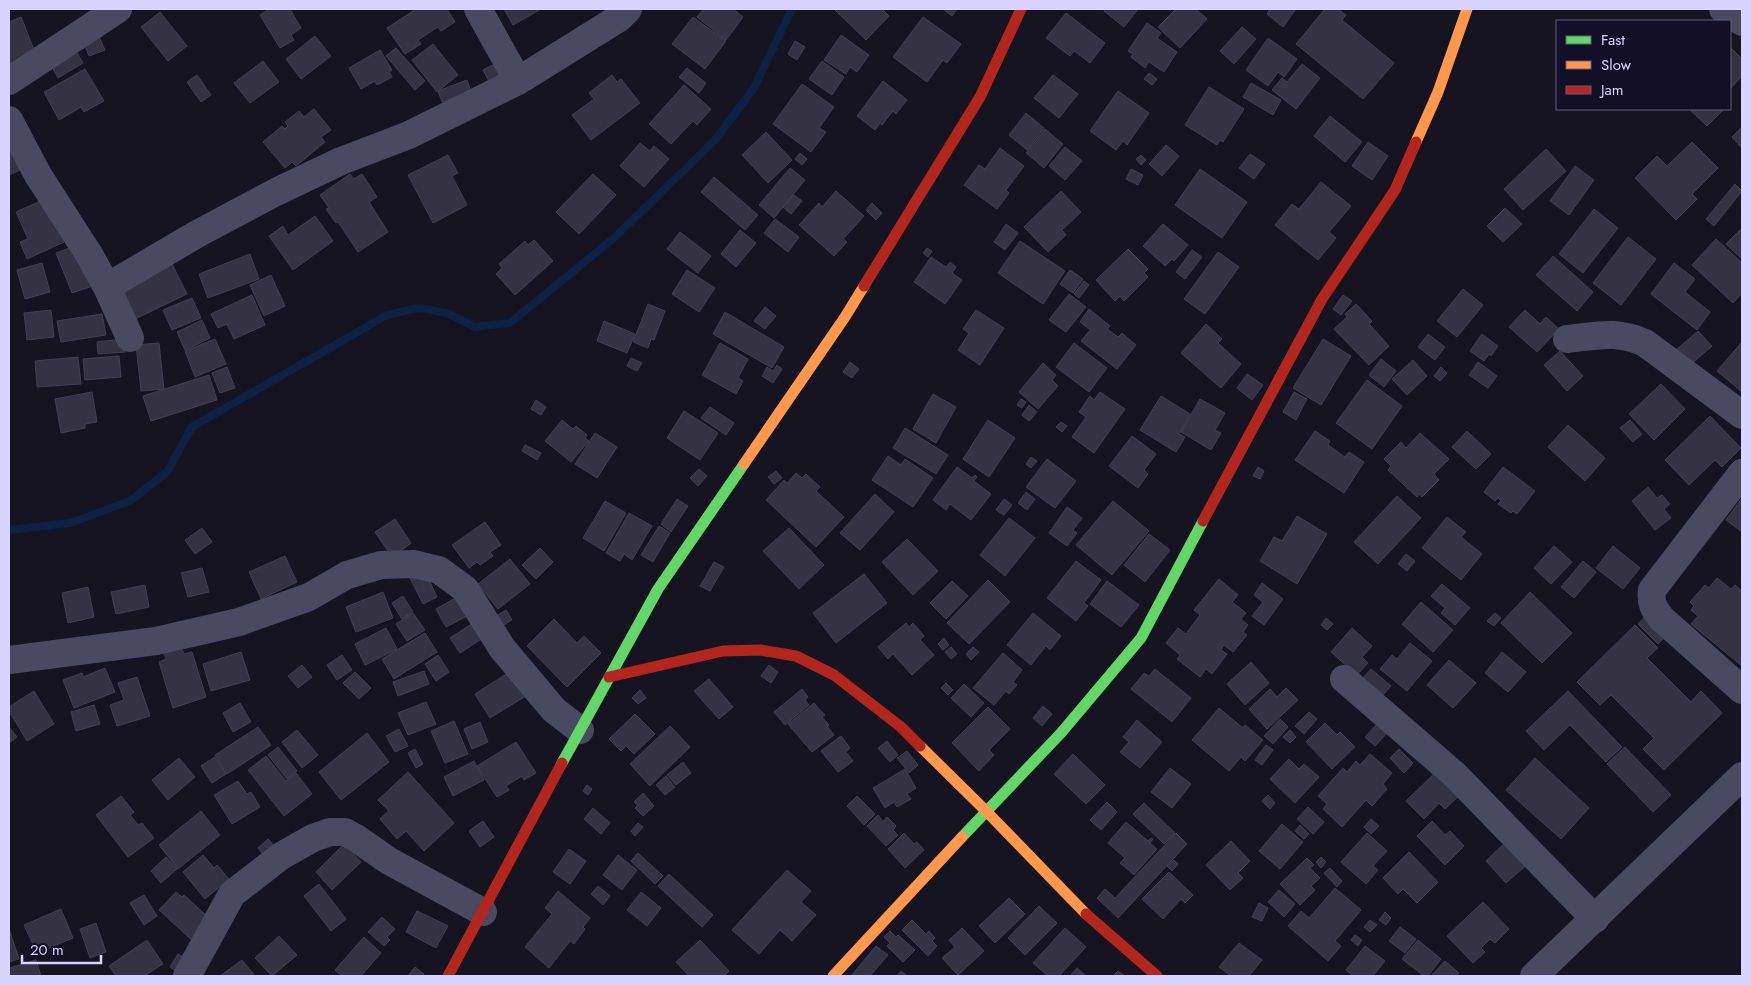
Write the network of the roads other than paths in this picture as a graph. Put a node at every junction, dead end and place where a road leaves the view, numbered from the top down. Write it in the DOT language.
graph roads {
  1 [pos="118,9"];
  2 [pos="478,9"];
  3 [pos="628,9"];
  4 [pos="1021,9"];
  5 [pos="1466,9"];
  6 [pos="1723,9"];
  7 [pos="1742,22"];
  8 [pos="518,80"];
  9 [pos="9,81"];
  10 [pos="9,120"];
  11 [pos="107,287"];
  12 [pos="130,338"];
  13 [pos="1567,339"];
  14 [pos="1742,415"];
  15 [pos="1742,473"];
  16 [pos="9,660"];
  17 [pos="609,677"];
  18 [pos="1344,679"];
  19 [pos="1742,690"];
  20 [pos="580,730"];
  21 [pos="1742,776"];
  22 [pos="986,811"];
  23 [pos="483,912"];
  24 [pos="1595,919"];
  25 [pos="187,976"];
  26 [pos="448,976"];
  27 [pos="833,976"];
  28 [pos="1157,976"];
  29 [pos="1534,976"];
  1 -- 9 [label="street"];
  2 -- 8 [label="street"];
  3 -- 8 [label="street"];
  4 -- 17 [label="street"];
  5 -- 22 [label="street"];
  6 -- 7 [label="street"];
  8 -- 11 [label="street"];
  10 -- 11 [label="street"];
  11 -- 12 [label="street"];
  13 -- 14 [label="street"];
  15 -- 19 [label="street"];
  16 -- 20 [label="street"];
  17 -- 20 [label="street"];
  17 -- 22 [label="street"];
  18 -- 24 [label="street"];
  20 -- 23 [label="street"];
  21 -- 24 [label="street"];
  22 -- 27 [label="street"];
  22 -- 28 [label="street"];
  23 -- 25 [label="street"];
  23 -- 26 [label="street"];
  24 -- 29 [label="street"];
}
